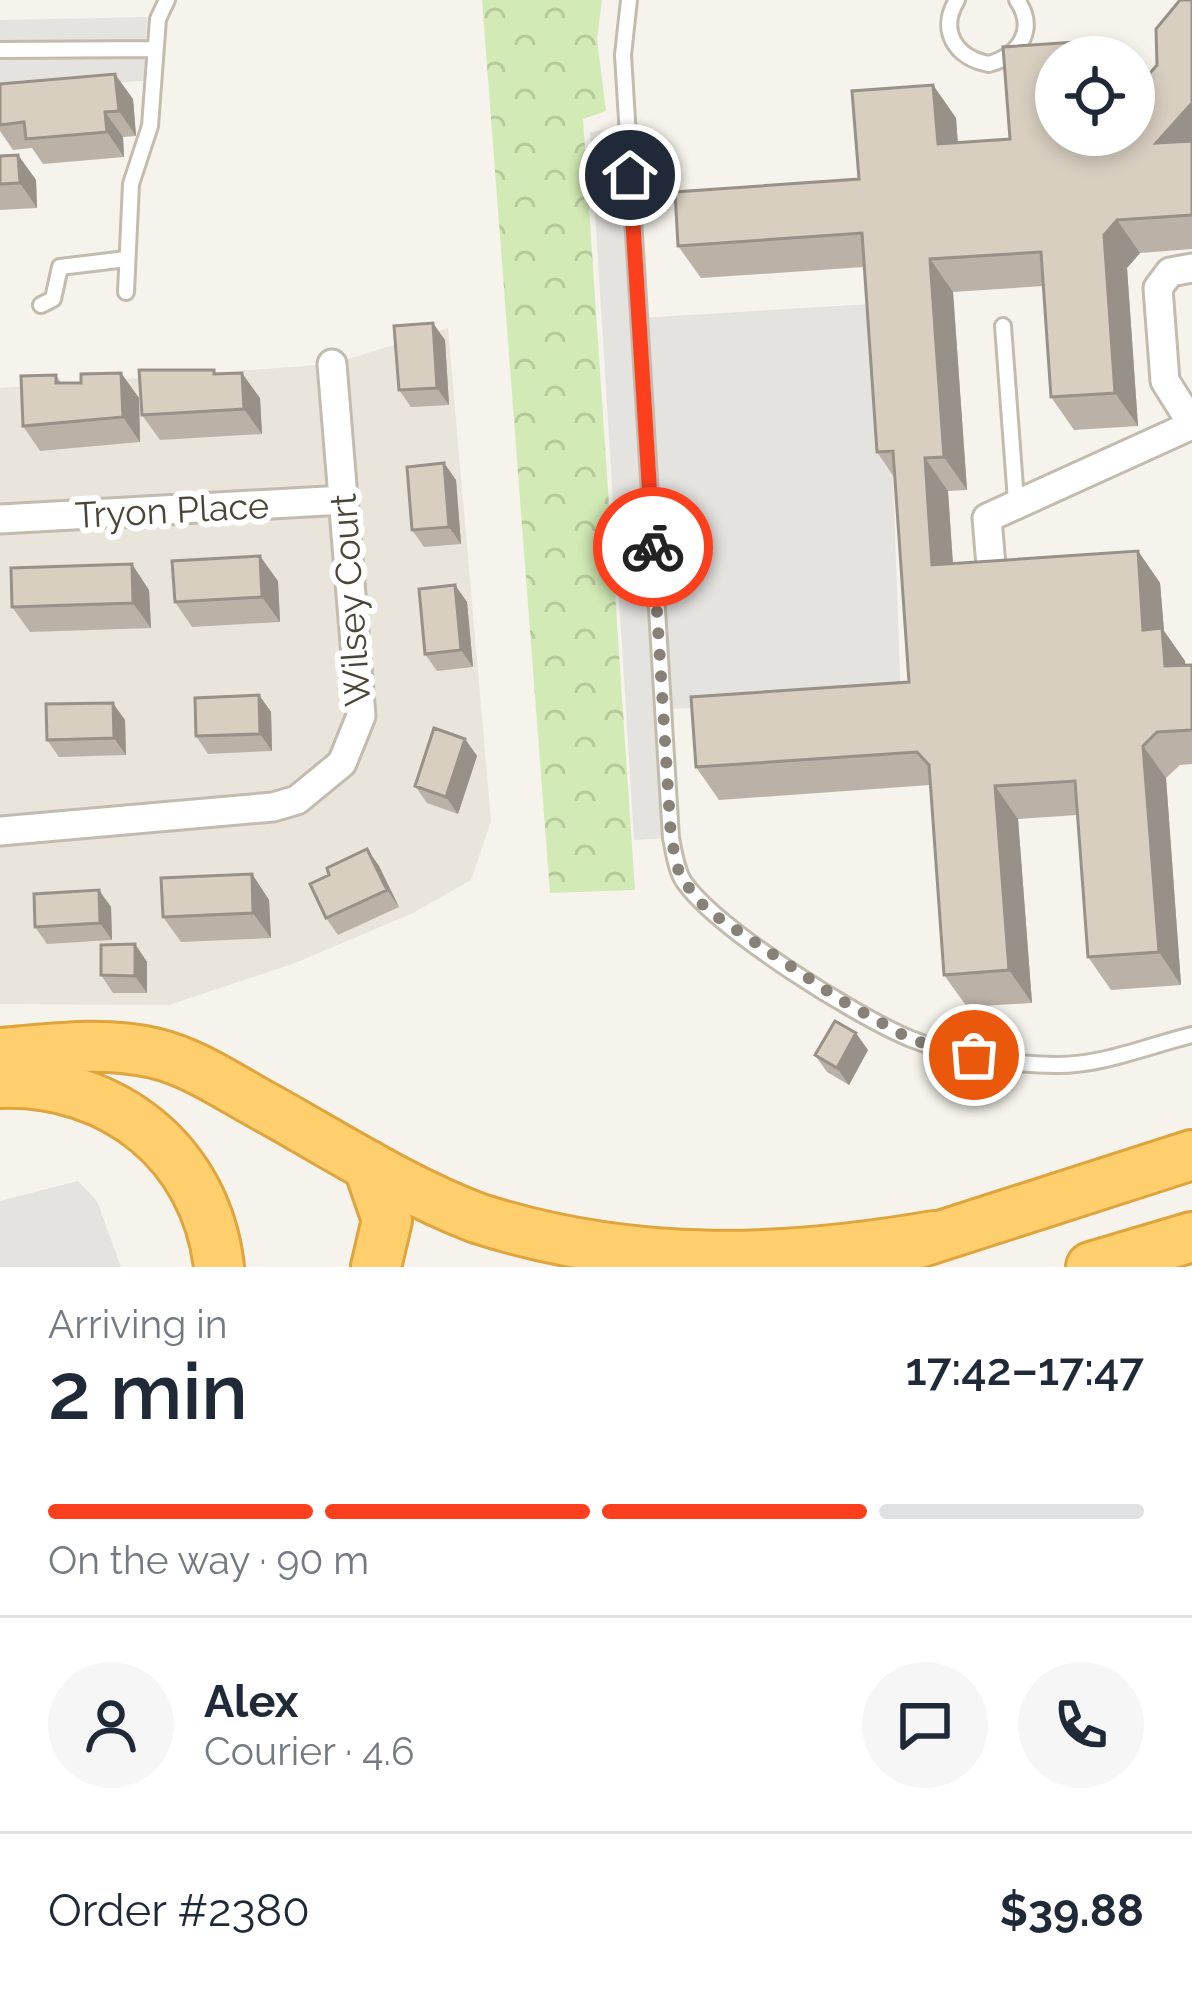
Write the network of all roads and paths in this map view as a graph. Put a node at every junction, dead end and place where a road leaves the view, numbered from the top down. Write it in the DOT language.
graph roads {
  1 [pos="166,0"];
  2 [pos="629,0"];
  3 [pos="957,0"];
  4 [pos="1017,0"];
  5 [pos="154,49"];
  6 [pos="0,50"];
  7 [pos="126,259"];
  8 [pos="1192,268"];
  9 [pos="125,292"];
  10 [pos="41,305"];
  11 [pos="1003,326"];
  12 [pos="332,364"];
  13 [pos="1192,424"];
  14 [pos="344,500"];
  15 [pos="1016,501"];
  16 [pos="0,519"];
  17 [pos="992,590"];
  18 [pos="0,831"];
  19 [pos="1192,1035"];
  20 [pos="0,1053"];
  21 [pos="0,1083"];
  22 [pos="1192,1156"];
  23 [pos="368,1165"];
  24 [pos="934,1236"];
  25 [pos="1192,1238"];
  26 [pos="219,1266"];
  27 [pos="376,1267"];
  28 [pos="851,1267"];
  29 [pos="1091,1267"];
  1 -- 5 [label="lane"];
  2 -- 19 [label="lane"];
  3 -- 4 [label="lane"];
  5 -- 6 [label="lane"];
  5 -- 7 [label="lane"];
  7 -- 9 [label="lane"];
  7 -- 10 [label="lane"];
  8 -- 13 [label="street"];
  11 -- 15 [label="lane"];
  12 -- 14 [label="street, Wilsey Court"];
  13 -- 15 [label="street"];
  14 -- 16 [label="street, Tryon Place"];
  14 -- 18 [label="street, Wilsey Court"];
  15 -- 17 [label="street"];
  20 -- 23 [label="highway"];
  21 -- 26 [label="highway"];
  22 -- 24 [label="highway"];
  23 -- 24 [label="highway"];
  23 -- 27 [label="highway"];
  24 -- 28 [label="highway"];
  25 -- 29 [label="highway"];
}
